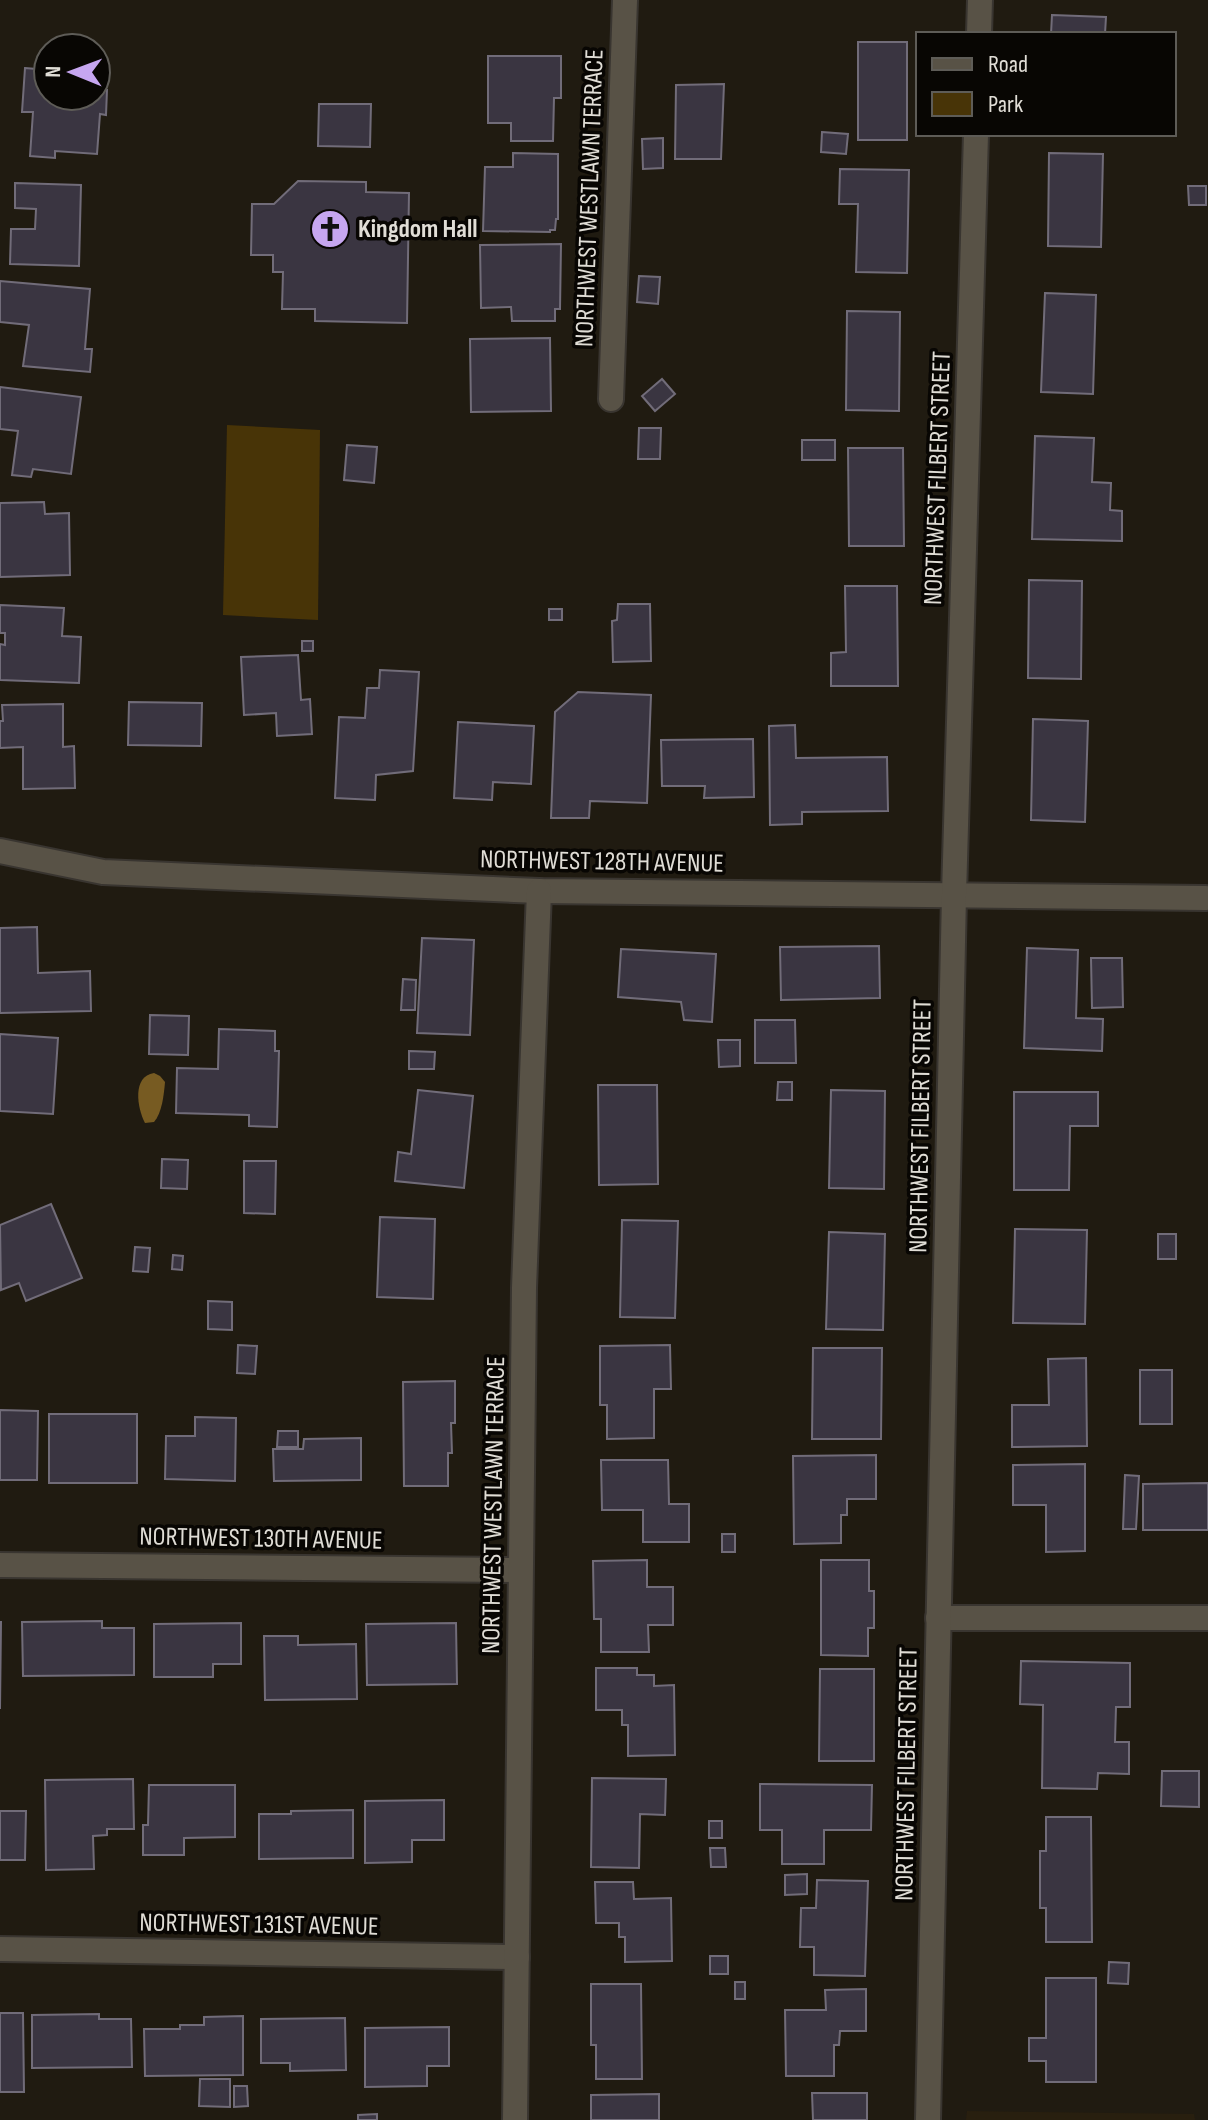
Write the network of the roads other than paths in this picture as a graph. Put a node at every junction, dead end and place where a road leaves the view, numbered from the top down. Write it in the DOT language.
graph roads {
  1 [pos="625,0"];
  2 [pos="980,0"];
  3 [pos="979,32"];
  4 [pos="976,136"];
  5 [pos="611,399"];
  6 [pos="0,851"];
  7 [pos="539,891"];
  8 [pos="954,895"];
  9 [pos="1205,898"];
  10 [pos="0,1565"];
  11 [pos="520,1570"];
  12 [pos="938,1618"];
  13 [pos="1208,1618"];
  14 [pos="0,1949"];
  15 [pos="517,1957"];
  16 [pos="515,2120"];
  17 [pos="928,2120"];
  1 -- 5 [label="street, NORTHWEST WESTLAWN TERRACE"];
  2 -- 3 [label="street"];
  4 -- 8 [label="street, NORTHWEST FILBERT STREET"];
  6 -- 7 [label="street, NORTHWEST 128TH AVENUE"];
  7 -- 8 [label="street, NORTHWEST 128TH AVENUE"];
  7 -- 11 [label="street, NORTHWEST WESTLAWN TERRACE"];
  8 -- 9 [label="street, NORTHWEST 128TH AVENUE"];
  8 -- 12 [label="street, NORTHWEST FILBERT STREET"];
  10 -- 11 [label="street, NORTHWEST 130TH AVENUE"];
  11 -- 15 [label="street, NORTHWEST WESTLAWN TERRACE"];
  12 -- 13 [label="street"];
  12 -- 17 [label="street, NORTHWEST FILBERT STREET"];
  14 -- 15 [label="street, NORTHWEST 131ST AVENUE"];
  15 -- 16 [label="street, NORTHWEST WESTLAWN TERRACE"];
}
